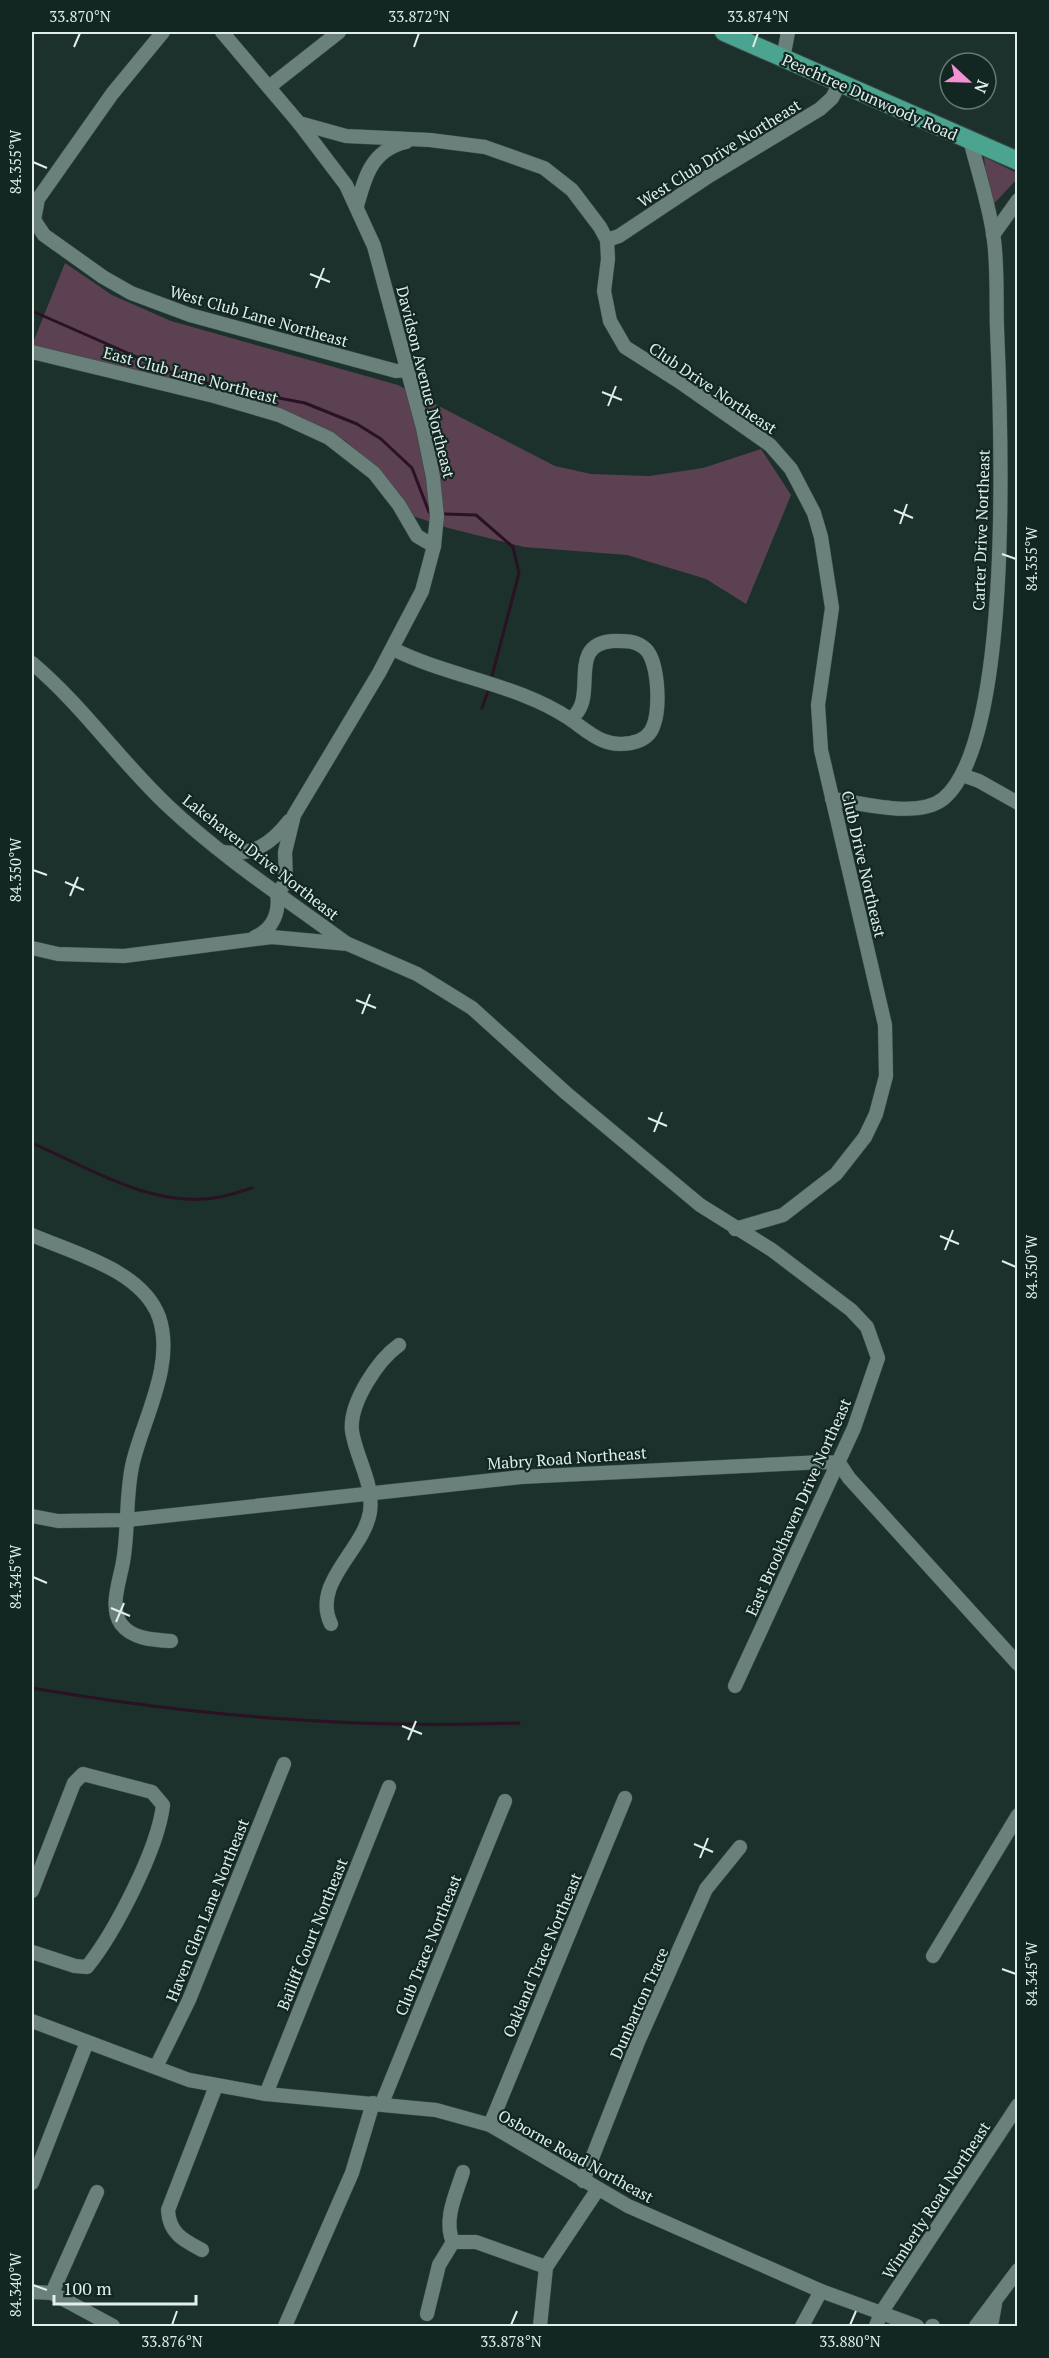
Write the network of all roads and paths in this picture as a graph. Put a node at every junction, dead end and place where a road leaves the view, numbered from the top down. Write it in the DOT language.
graph roads {
  1 [pos="163,32"];
  2 [pos="222,32"];
  3 [pos="339,32"];
  4 [pos="724,32"];
  5 [pos="788,32"];
  6 [pos="783,59"];
  7 [pos="840,83"];
  8 [pos="268,87"];
  9 [pos="299,123"];
  10 [pos="417,140"];
  11 [pos="970,140"];
  12 [pos="1017,161"];
  13 [pos="1017,200"];
  14 [pos="357,206"];
  15 [pos="993,235"];
  16 [pos="607,240"];
  17 [pos="32,352"];
  18 [pos="408,370"];
  19 [pos="434,546"];
  20 [pos="393,649"];
  21 [pos="32,663"];
  22 [pos="570,719"];
  23 [pos="962,775"];
  24 [pos="832,800"];
  25 [pos="1017,803"];
  26 [pos="294,815"];
  27 [pos="223,852"];
  28 [pos="281,887"];
  29 [pos="254,937"];
  30 [pos="348,944"];
  31 [pos="32,948"];
  32 [pos="735,1229"];
  33 [pos="32,1235"];
  34 [pos="399,1345"];
  35 [pos="837,1467"];
  36 [pos="370,1493"];
  37 [pos="32,1516"];
  38 [pos="127,1520"];
  39 [pos="331,1624"];
  40 [pos="171,1641"];
  41 [pos="1017,1664"];
  42 [pos="735,1686"];
  43 [pos="284,1764"];
  44 [pos="389,1787"];
  45 [pos="626,1798"];
  46 [pos="505,1801"];
  47 [pos="1017,1815"];
  48 [pos="740,1847"];
  49 [pos="32,1891"];
  50 [pos="32,1952"];
  51 [pos="933,1956"];
  52 [pos="32,2021"];
  53 [pos="87,2042"];
  54 [pos="156,2067"];
  55 [pos="216,2086"];
  56 [pos="266,2094"];
  57 [pos="378,2103"];
  58 [pos="1017,2105"];
  59 [pos="490,2125"];
  60 [pos="463,2172"];
  61 [pos="583,2181"];
  62 [pos="32,2183"];
  63 [pos="598,2189"];
  64 [pos="97,2192"];
  65 [pos="453,2242"];
  66 [pos="202,2250"];
  67 [pos="546,2266"];
  68 [pos="1017,2270"];
  69 [pos="821,2291"];
  70 [pos="32,2292"];
  71 [pos="52,2293"];
  72 [pos="995,2304"];
  73 [pos="427,2314"];
  74 [pos="879,2320"];
  75 [pos="113,2326"];
  76 [pos="285,2326"];
  77 [pos="540,2326"];
  78 [pos="802,2326"];
  79 [pos="917,2326"];
  80 [pos="976,2326"];
  81 [pos="992,2326"];
  1 -- 18 [label="street, West Club Lane Northeast"];
  2 -- 8 [label="street"];
  3 -- 8 [label="street"];
  4 -- 6 [label="main road, Peachtree Dunwoody Road"];
  5 -- 6 [label="street"];
  6 -- 7 [label="main road, Peachtree Dunwoody Road"];
  7 -- 11 [label="main road, Peachtree Dunwoody Road"];
  7 -- 16 [label="street, West Club Drive Northeast"];
  8 -- 9 [label="street"];
  9 -- 10 [label="street"];
  9 -- 14 [label="street, Davidson Avenue Northeast"];
  10 -- 14 [label="street"];
  10 -- 16 [label="street"];
  11 -- 12 [label="main road, Peachtree Dunwoody Road"];
  11 -- 15 [label="street, Carter Drive Northeast"];
  13 -- 15 [label="street"];
  14 -- 18 [label="street, Davidson Avenue Northeast"];
  15 -- 23 [label="street, Carter Drive Northeast"];
  16 -- 24 [label="street, Club Drive Northeast"];
  17 -- 19 [label="street, East Club Lane Northeast"];
  18 -- 19 [label="street, Davidson Avenue Northeast"];
  19 -- 20 [label="street, Davidson Avenue Northeast"];
  20 -- 22 [label="street"];
  20 -- 26 [label="street, Davidson Avenue Northeast"];
  21 -- 27 [label="street, Lakehaven Drive Northeast"];
  22 -- 22 [label="street"];
  23 -- 24 [label="street, Carter Drive Northeast"];
  23 -- 25 [label="street"];
  24 -- 32 [label="street, Club Drive Northeast"];
  26 -- 27 [label="street, Davidson Avenue Northeast"];
  26 -- 28 [label="street, Davidson Avenue Northeast"];
  27 -- 28 [label="street, Lakehaven Drive Northeast"];
  28 -- 29 [label="street"];
  28 -- 30 [label="street, Lakehaven Drive Northeast"];
  29 -- 30 [label="street, East Brookhaven Drive Northeast"];
  29 -- 31 [label="street, East Brookhaven Drive Northeast"];
  30 -- 32 [label="street, East Brookhaven Drive Northeast"];
  32 -- 35 [label="street, East Brookhaven Drive Northeast"];
  33 -- 38 [label="street"];
  34 -- 36 [label="street"];
  35 -- 36 [label="street, Mabry Road Northeast"];
  35 -- 41 [label="street"];
  35 -- 42 [label="street, East Brookhaven Drive Northeast"];
  36 -- 38 [label="street, Mabry Road Northeast"];
  36 -- 39 [label="street"];
  37 -- 38 [label="street, Mabry Road Northeast"];
  38 -- 40 [label="street"];
  43 -- 54 [label="street, Haven Glen Lane Northeast"];
  44 -- 56 [label="street, Bailiff Court Northeast"];
  45 -- 59 [label="street, Oakland Trace Northeast"];
  46 -- 57 [label="street, Club Trace Northeast"];
  47 -- 51 [label="street"];
  48 -- 61 [label="street, Dunbarton Trace"];
  49 -- 50 [label="street"];
  52 -- 53 [label="street, Osborne Road Northeast"];
  53 -- 54 [label="street, Osborne Road Northeast"];
  53 -- 62 [label="street"];
  54 -- 55 [label="street, Osborne Road Northeast"];
  55 -- 56 [label="street, Osborne Road Northeast"];
  55 -- 66 [label="street"];
  56 -- 57 [label="street, Osborne Road Northeast"];
  57 -- 59 [label="street, Osborne Road Northeast"];
  57 -- 76 [label="street, Club Trace Northeast"];
  58 -- 74 [label="street, Wimberly Road Northeast"];
  59 -- 61 [label="street, Osborne Road Northeast"];
  60 -- 65 [label="street"];
  61 -- 63 [label="street, Osborne Road Northeast"];
  63 -- 67 [label="street"];
  63 -- 69 [label="street, Osborne Road Northeast"];
  64 -- 71 [label="street"];
  65 -- 67 [label="street"];
  65 -- 73 [label="street"];
  67 -- 77 [label="street"];
  68 -- 72 [label="street"];
  69 -- 74 [label="street, Osborne Road Northeast"];
  69 -- 78 [label="street"];
  70 -- 71 [label="street"];
  71 -- 75 [label="street"];
  72 -- 80 [label="street"];
  72 -- 81 [label="street"];
  74 -- 79 [label="street, Osborne Road Northeast"];
}
